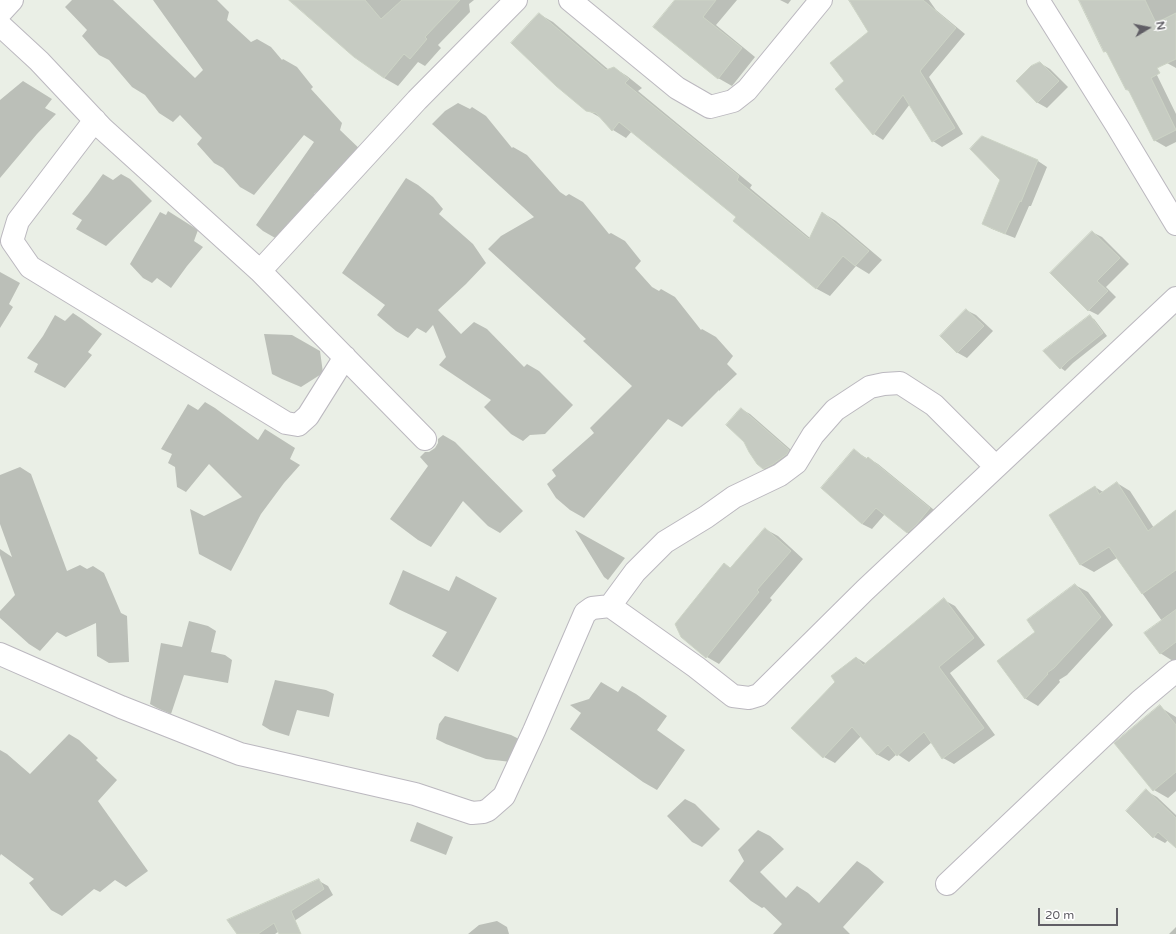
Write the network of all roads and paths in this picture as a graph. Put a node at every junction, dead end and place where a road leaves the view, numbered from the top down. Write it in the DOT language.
graph roads {
  1 [pos="12,0"];
  2 [pos="516,0"];
  3 [pos="570,0"];
  4 [pos="821,0"];
  5 [pos="1038,0"];
  6 [pos="0,13"];
  7 [pos="0,25"];
  8 [pos="94,120"];
  9 [pos="1176,223"];
  10 [pos="260,271"];
  11 [pos="1176,298"];
  12 [pos="345,357"];
  13 [pos="425,439"];
  14 [pos="996,467"];
  15 [pos="610,606"];
  16 [pos="0,654"];
  17 [pos="1176,671"];
  18 [pos="947,884"];
  1 -- 6 [label="street"];
  2 -- 10 [label="street"];
  3 -- 4 [label="street"];
  5 -- 9 [label="street"];
  7 -- 8 [label="street"];
  8 -- 10 [label="street"];
  8 -- 12 [label="street"];
  10 -- 12 [label="street"];
  11 -- 14 [label="street"];
  12 -- 13 [label="street"];
  14 -- 15 [label="street"];
  14 -- 15 [label="street"];
  15 -- 16 [label="street"];
  17 -- 18 [label="street"];
}
